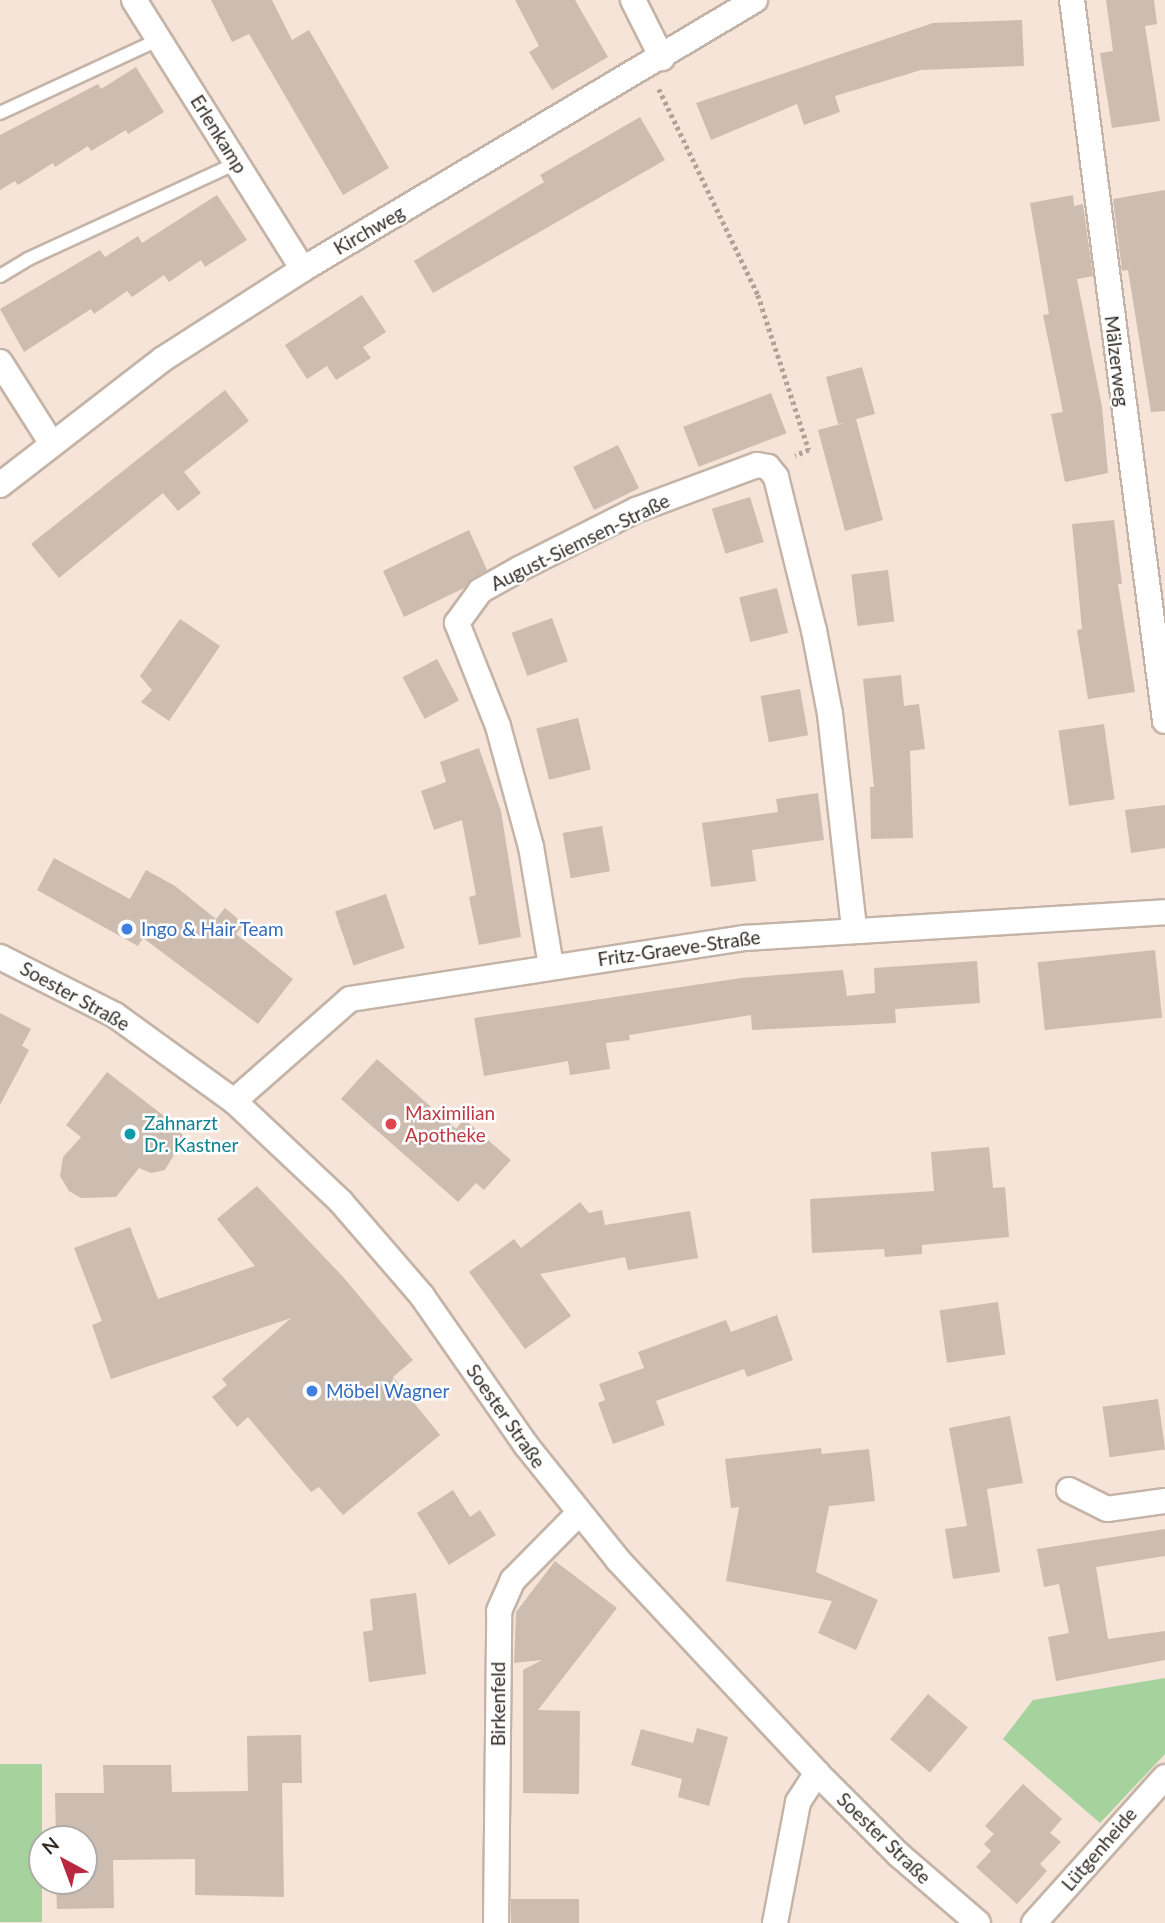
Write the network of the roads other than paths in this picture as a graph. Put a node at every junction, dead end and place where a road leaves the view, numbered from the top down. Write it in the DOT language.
graph roads {
  1 [pos="134,0"];
  2 [pos="633,0"];
  3 [pos="755,0"];
  4 [pos="1072,0"];
  5 [pos="160,40"];
  6 [pos="655,62"];
  7 [pos="0,114"];
  8 [pos="237,163"];
  9 [pos="303,270"];
  10 [pos="0,276"];
  11 [pos="0,362"];
  12 [pos="52,444"];
  13 [pos="0,485"];
  14 [pos="1165,720"];
  15 [pos="1165,912"];
  16 [pos="854,928"];
  17 [pos="0,957"];
  18 [pos="551,966"];
  19 [pos="234,1101"];
  20 [pos="1069,1490"];
  21 [pos="1165,1501"];
  22 [pos="578,1514"];
  23 [pos="817,1773"];
  24 [pos="1165,1777"];
  25 [pos="496,1923"];
  26 [pos="775,1923"];
  27 [pos="978,1923"];
  28 [pos="1034,1923"];
  1 -- 5 [label="street, Erlenkamp"];
  2 -- 6 [label="street"];
  3 -- 6 [label="street, Kirchweg"];
  4 -- 14 [label="street, Mälzerweg"];
  5 -- 7 [label="lane"];
  5 -- 8 [label="street, Erlenkamp"];
  6 -- 9 [label="street, Kirchweg"];
  8 -- 9 [label="street, Erlenkamp"];
  8 -- 10 [label="lane"];
  9 -- 12 [label="street, Kirchweg"];
  11 -- 12 [label="street"];
  12 -- 13 [label="street, Kirchweg"];
  15 -- 16 [label="street, Fritz-Graeve-Straße"];
  16 -- 18 [label="street, Fritz-Graeve-Straße"];
  16 -- 18 [label="street, August-Siemsen-Straße"];
  17 -- 19 [label="street, Soester Straße"];
  18 -- 19 [label="street, Fritz-Graeve-Straße"];
  19 -- 22 [label="street, Soester Straße"];
  20 -- 21 [label="street"];
  22 -- 23 [label="street, Soester Straße"];
  22 -- 25 [label="street, Birkenfeld"];
  23 -- 26 [label="street"];
  23 -- 27 [label="street, Soester Straße"];
  24 -- 28 [label="street, Lütgenheide"];
}
